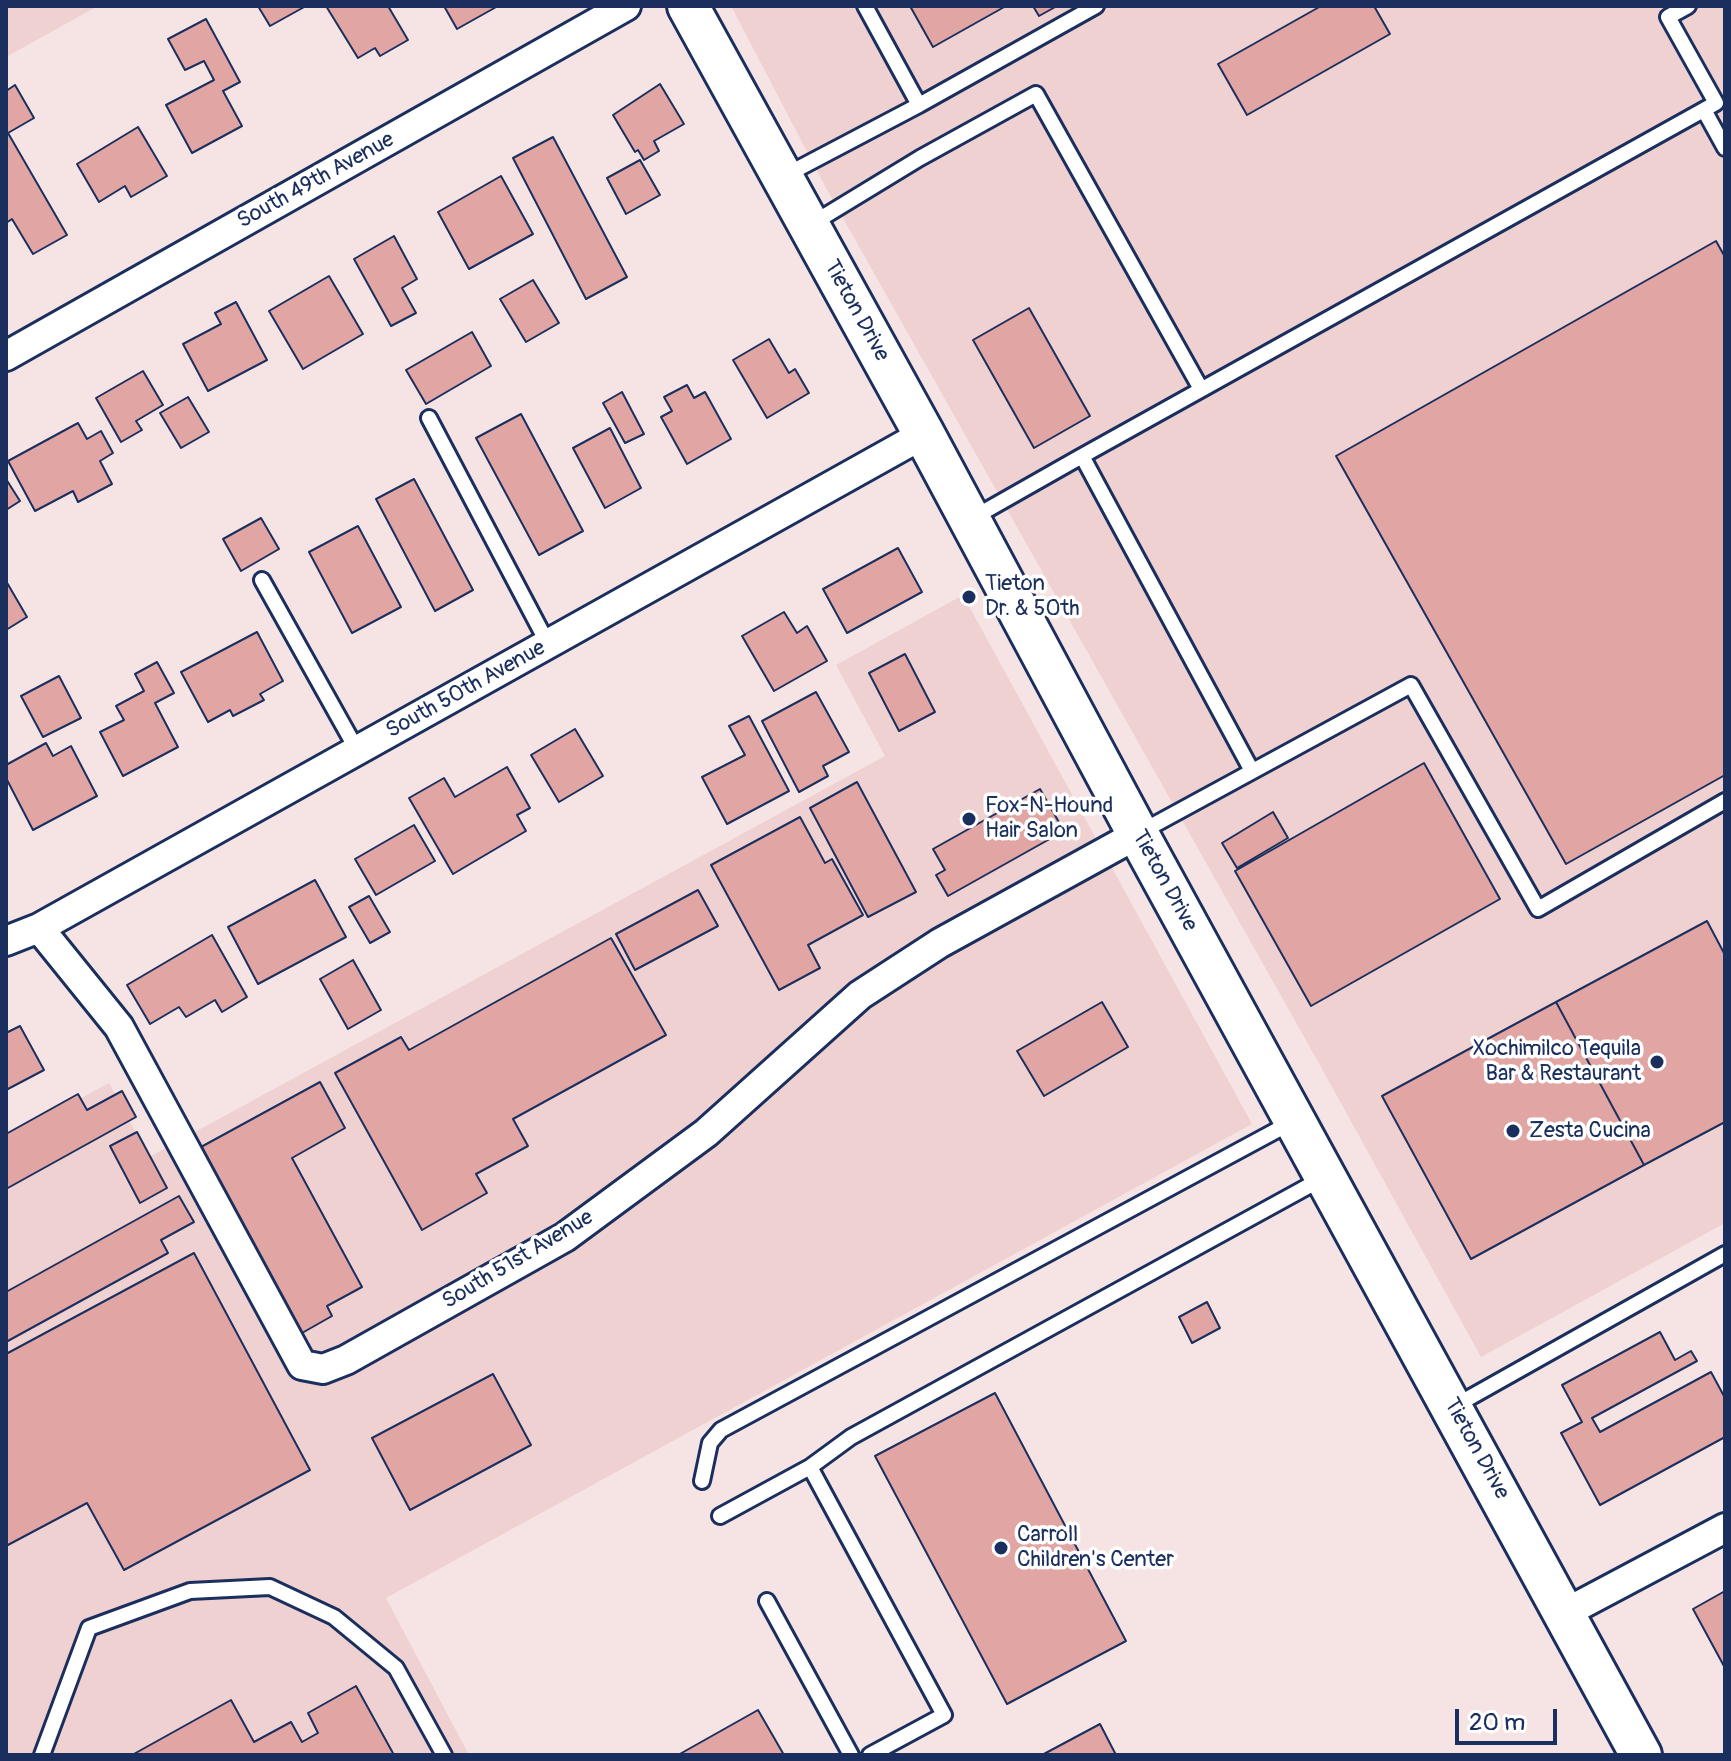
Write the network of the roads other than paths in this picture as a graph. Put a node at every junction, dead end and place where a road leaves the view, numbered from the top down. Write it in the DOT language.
graph roads {
  1 [pos="626,6"];
  2 [pos="688,6"];
  3 [pos="865,6"];
  4 [pos="1096,6"];
  5 [pos="1688,6"];
  6 [pos="919,105"];
  7 [pos="1704,110"];
  8 [pos="1725,148"];
  9 [pos="782,178"];
  10 [pos="809,226"];
  11 [pos="6,356"];
  12 [pos="1201,389"];
  13 [pos="429,418"];
  14 [pos="924,434"];
  15 [pos="1082,456"];
  16 [pos="970,519"];
  17 [pos="262,580"];
  18 [pos="548,644"];
  19 [pos="357,750"];
  20 [pos="1252,771"];
  21 [pos="1725,801"];
  22 [pos="1138,834"];
  23 [pos="39,928"];
  24 [pos="6,941"];
  25 [pos="1296,1120"];
  26 [pos="1327,1176"];
  27 [pos="1725,1254"];
  28 [pos="1453,1407"];
  29 [pos="810,1467"];
  30 [pos="702,1481"];
  31 [pos="720,1516"];
  32 [pos="1725,1528"];
  33 [pos="767,1601"];
  34 [pos="1565,1613"];
  35 [pos="42,1755"];
  36 [pos="444,1755"];
  37 [pos="851,1755"];
  38 [pos="870,1755"];
  39 [pos="1641,1755"];
  1 -- 11 [label="street, South 49th Avenue"];
  2 -- 9 [label="main road, Tieton Drive"];
  3 -- 6 [label="lane"];
  4 -- 6 [label="lane"];
  5 -- 7 [label="lane"];
  6 -- 9 [label="lane"];
  7 -- 8 [label="lane"];
  7 -- 12 [label="lane"];
  9 -- 10 [label="main road, Tieton Drive"];
  10 -- 12 [label="lane"];
  10 -- 14 [label="main road, Tieton Drive"];
  12 -- 15 [label="lane"];
  13 -- 18 [label="lane"];
  14 -- 16 [label="main road, Tieton Drive"];
  14 -- 18 [label="street, South 50th Avenue"];
  15 -- 16 [label="lane"];
  15 -- 20 [label="lane"];
  16 -- 22 [label="main road, Tieton Drive"];
  17 -- 19 [label="lane"];
  18 -- 19 [label="street, South 50th Avenue"];
  19 -- 23 [label="street, South 50th Avenue"];
  20 -- 21 [label="lane"];
  20 -- 22 [label="lane"];
  22 -- 23 [label="street, South 51st Avenue"];
  22 -- 25 [label="main road, Tieton Drive"];
  23 -- 24 [label="street, South 50th Avenue"];
  25 -- 26 [label="main road, Tieton Drive"];
  25 -- 30 [label="lane"];
  26 -- 28 [label="main road, Tieton Drive"];
  26 -- 29 [label="lane"];
  27 -- 28 [label="lane"];
  28 -- 34 [label="main road, Tieton Drive"];
  29 -- 31 [label="lane"];
  29 -- 38 [label="lane"];
  32 -- 34 [label="street"];
  33 -- 37 [label="lane"];
  34 -- 39 [label="main road, Tieton Drive"];
  35 -- 36 [label="lane"];
}
